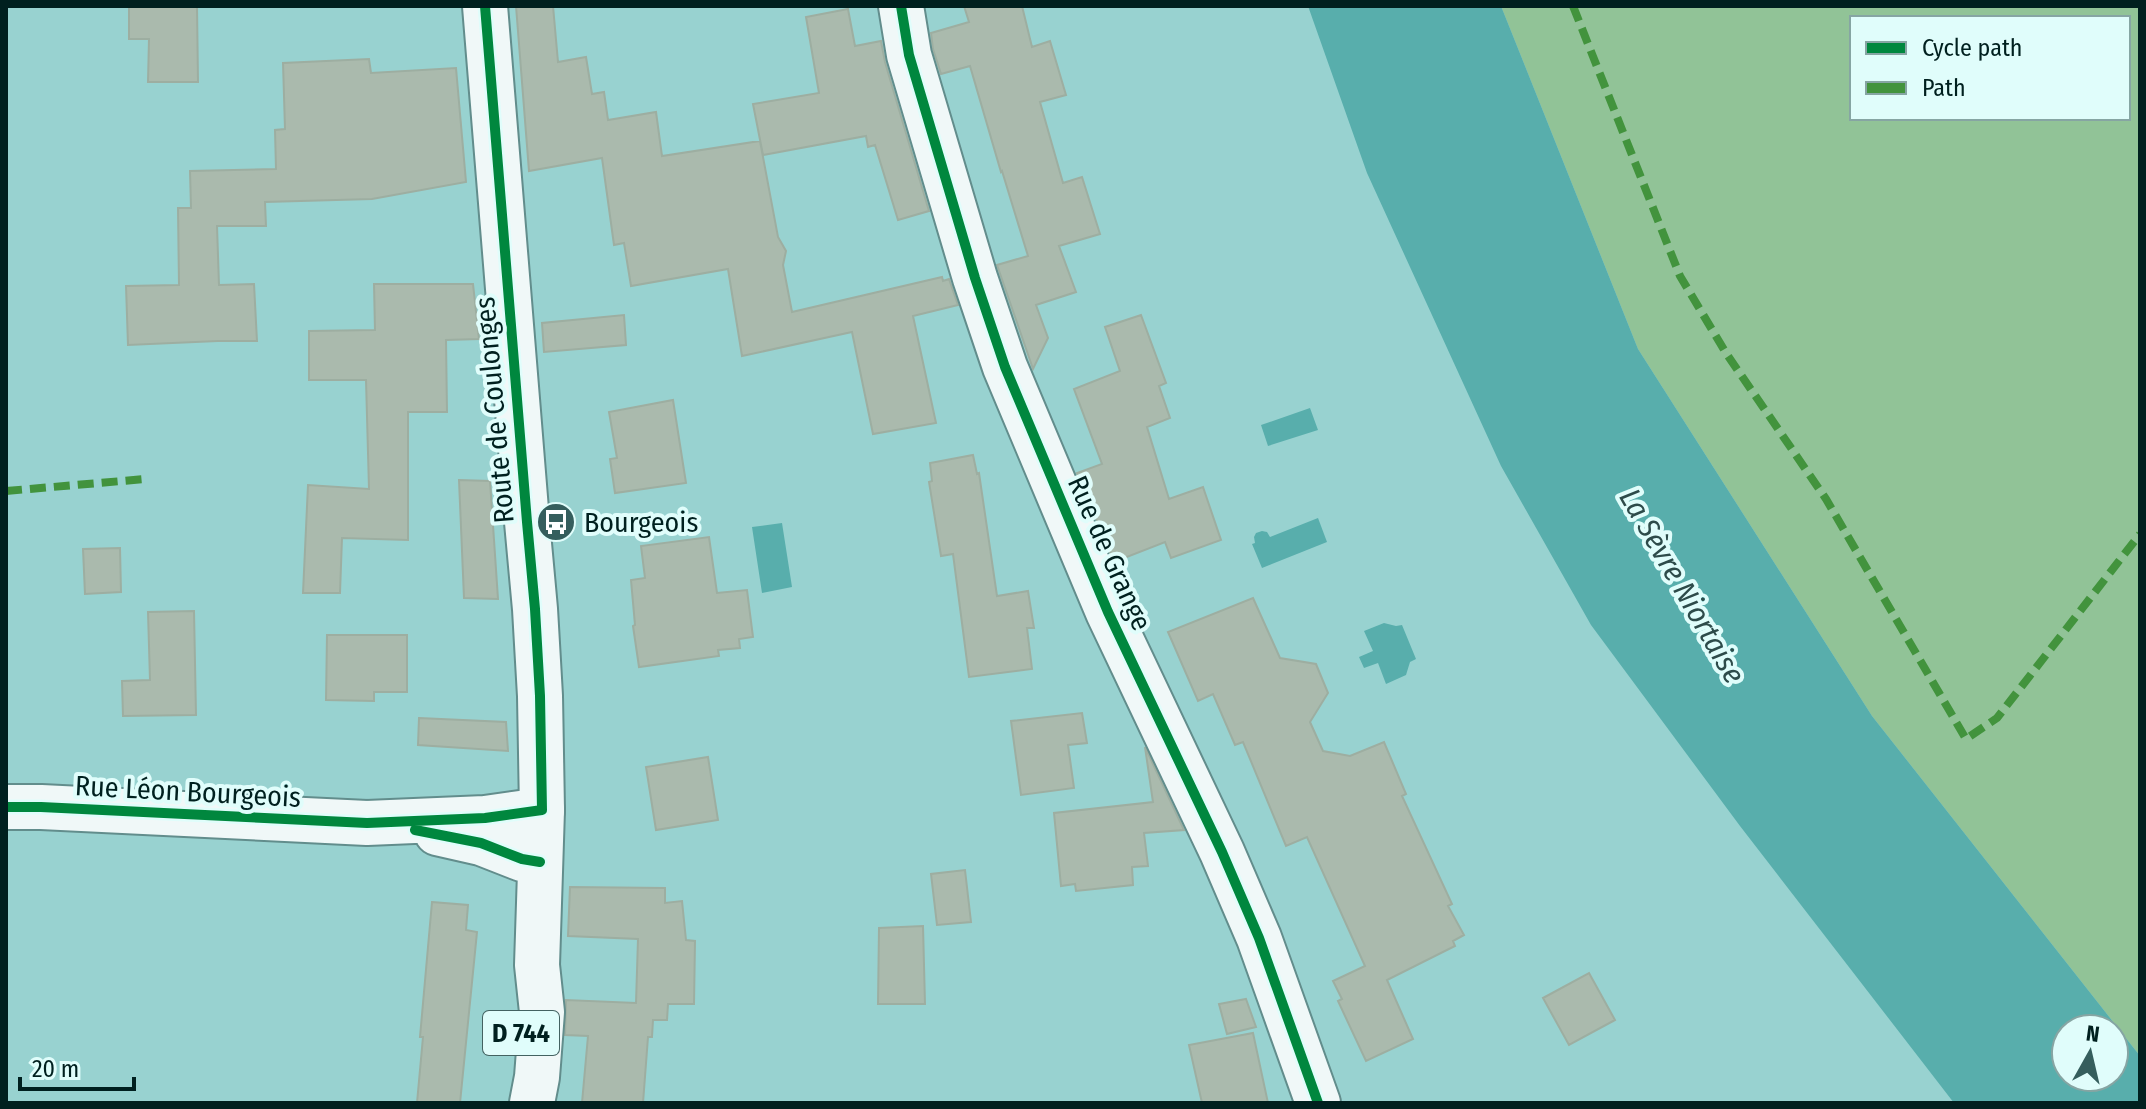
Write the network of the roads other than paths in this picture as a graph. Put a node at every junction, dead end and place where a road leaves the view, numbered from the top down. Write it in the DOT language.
graph roads {
  1 [pos="485,6"];
  2 [pos="901,6"];
  3 [pos="6,807"];
  4 [pos="542,810"];
  5 [pos="367,823"];
  6 [pos="540,862"];
  7 [pos="537,965"];
  8 [pos="511,1103"];
  9 [pos="532,1103"];
  10 [pos="1318,1103"];
  1 -- 4 [label="street, Route de Coulonges / D 744"];
  2 -- 10 [label="street, Rue de Grange"];
  3 -- 5 [label="street, Rue Léon Bourgeois"];
  4 -- 5 [label="street, Rue Léon Bourgeois"];
  4 -- 6 [label="street, Route de Coulonges / D 744"];
  5 -- 6 [label="street, Rue Léon Bourgeois"];
  6 -- 7 [label="street, Route de Coulonges / D 744"];
  7 -- 8 [label="street, Route de Coulonges / D 744"];
  7 -- 9 [label="street, Route de Coulonges / D 744"];
}
